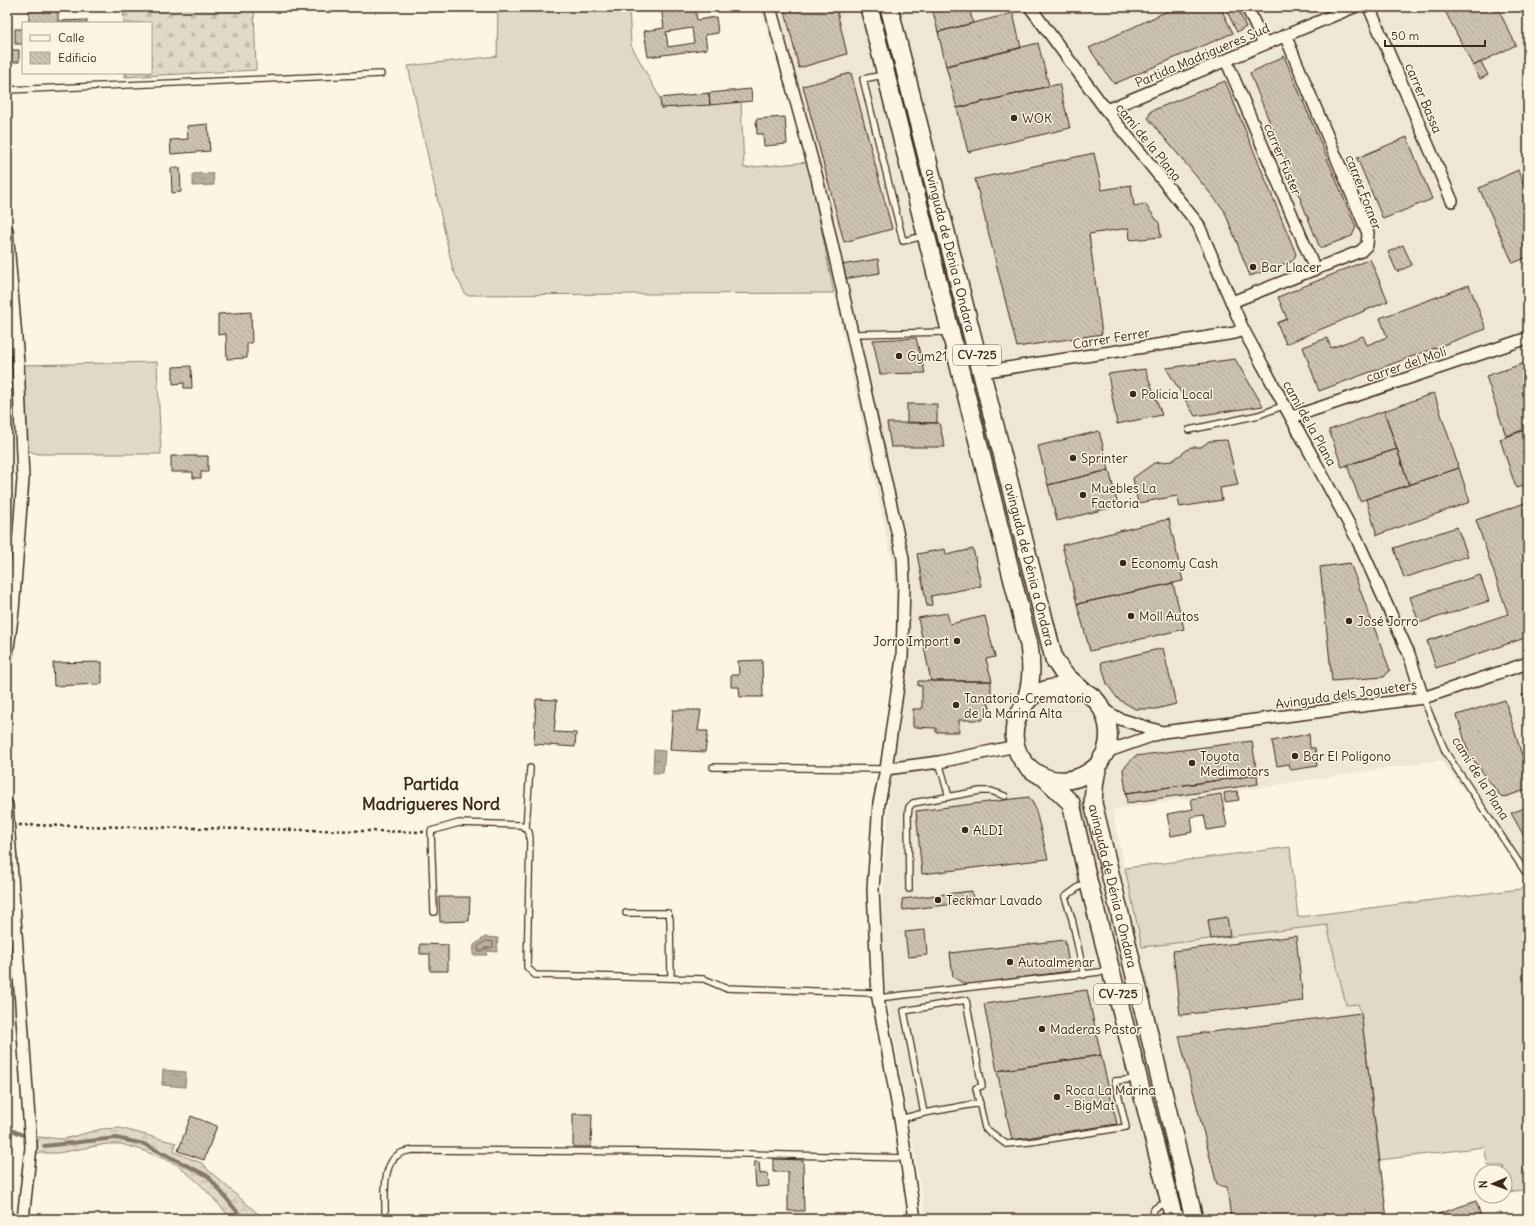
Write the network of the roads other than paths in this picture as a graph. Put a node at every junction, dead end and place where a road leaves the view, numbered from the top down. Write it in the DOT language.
graph roads {
  1 [pos="770,7"];
  2 [pos="869,7"];
  3 [pos="889,7"];
  4 [pos="1030,7"];
  5 [pos="1247,7"];
  6 [pos="1354,7"];
  7 [pos="1370,7"];
  8 [pos="1286,36"];
  9 [pos="1264,44"];
  10 [pos="1226,60"];
  11 [pos="381,74"];
  12 [pos="886,74"];
  13 [pos="7,90"];
  14 [pos="1106,110"];
  15 [pos="1452,201"];
  16 [pos="7,230"];
  17 [pos="926,235"];
  18 [pos="1315,269"];
  19 [pos="1232,302"];
  20 [pos="1243,329"];
  21 [pos="950,332"];
  22 [pos="852,334"];
  23 [pos="1528,338"];
  24 [pos="981,372"];
  25 [pos="1285,405"];
  26 [pos="1292,417"];
  27 [pos="1188,430"];
  28 [pos="7,655"];
  29 [pos="1528,663"];
  30 [pos="1084,692"];
  31 [pos="1423,698"];
  32 [pos="1025,703"];
  33 [pos="1102,708"];
  34 [pos="1163,732"];
  35 [pos="1016,746"];
  36 [pos="1102,758"];
  37 [pos="939,762"];
  38 [pos="713,767"];
  39 [pos="530,768"];
  40 [pos="886,769"];
  41 [pos="1046,779"];
  42 [pos="1005,796"];
  43 [pos="949,797"];
  44 [pos="7,805"];
  45 [pos="526,828"];
  46 [pos="1528,876"];
  47 [pos="1088,880"];
  48 [pos="909,889"];
  49 [pos="434,912"];
  50 [pos="626,913"];
  51 [pos="1112,971"];
  52 [pos="1084,975"];
  53 [pos="671,978"];
  54 [pos="878,998"];
  55 [pos="1139,1079"];
  56 [pos="980,1103"];
  57 [pos="924,1113"];
  58 [pos="900,1119"];
  59 [pos="907,1158"];
  60 [pos="1170,1202"];
  61 [pos="23,1219"];
  62 [pos="386,1219"];
  63 [pos="915,1219"];
  64 [pos="1152,1219"];
  65 [pos="1174,1219"];
  66 [pos="1194,1219"];
  1 -- 22 [label="street"];
  2 -- 12 [label="main road, avinguda de Dénia a Ondara / CV-725"];
  3 -- 24 [label="main road, avinguda de Dénia a Ondara / CV-725"];
  4 -- 14 [label="street, camí de la Plana"];
  5 -- 9 [label="street"];
  6 -- 8 [label="street, Partida Madrigueres Sud"];
  7 -- 15 [label="street, carrer Bassa"];
  8 -- 9 [label="street, Partida Madrigueres Sud"];
  8 -- 18 [label="street, carrer Forner"];
  9 -- 10 [label="street, Partida Madrigueres Sud"];
  10 -- 14 [label="street, Partida Madrigueres Sud"];
  10 -- 18 [label="street, carrer Fuster"];
  11 -- 13 [label="lane"];
  12 -- 17 [label="main road, avinguda de Dénia a Ondara / CV-725"];
  12 -- 17 [label="lane"];
  14 -- 19 [label="street, camí de la Plana"];
  16 -- 28 [label="street"];
  17 -- 21 [label="main road, avinguda de Dénia a Ondara / CV-725"];
  18 -- 19 [label="street, carrer Forner"];
  19 -- 20 [label="street, camí de la Plana"];
  20 -- 24 [label="street, Carrer Ferrer"];
  20 -- 25 [label="street, camí de la Plana"];
  21 -- 22 [label="lane"];
  21 -- 32 [label="main road, avinguda de Dénia a Ondara / CV-725"];
  22 -- 40 [label="street"];
  23 -- 26 [label="street, carrer del Molí"];
  24 -- 30 [label="main road, avinguda de Dénia a Ondara / CV-725"];
  25 -- 26 [label="street, camí de la Plana"];
  25 -- 27 [label="lane"];
  26 -- 31 [label="street, camí de la Plana"];
  29 -- 31 [label="street, Avinguda dels Jogueters"];
  30 -- 32 [label="main road, CV-725"];
  30 -- 33 [label="main road, CV-725"];
  31 -- 34 [label="street, Avinguda dels Jogueters"];
  31 -- 46 [label="lane, camí de la Plana"];
  32 -- 35 [label="main road, CV-725"];
  33 -- 34 [label="street, Avinguda dels Jogueters"];
  33 -- 36 [label="main road, CV-725"];
  34 -- 36 [label="street, Avinguda dels Jogueters"];
  35 -- 37 [label="street"];
  35 -- 41 [label="main road, CV-725"];
  36 -- 41 [label="main road, CV-725"];
  36 -- 66 [label="main road, avinguda de Dénia a Ondara / CV-725"];
  37 -- 40 [label="street"];
  37 -- 43 [label="lane"];
  38 -- 40 [label="lane"];
  39 -- 45 [label="lane"];
  40 -- 54 [label="street"];
  41 -- 47 [label="main road, avinguda de Dénia a Ondara / CV-725"];
  42 -- 43 [label="lane"];
  43 -- 48 [label="lane"];
  44 -- 61 [label="street"];
  45 -- 49 [label="lane"];
  45 -- 53 [label="lane"];
  47 -- 51 [label="main road, avinguda de Dénia a Ondara / CV-725"];
  47 -- 52 [label="lane"];
  50 -- 53 [label="lane"];
  51 -- 52 [label="lane"];
  51 -- 55 [label="main road, avinguda de Dénia a Ondara / CV-725"];
  52 -- 54 [label="lane"];
  53 -- 54 [label="lane"];
  54 -- 58 [label="street"];
  55 -- 56 [label="lane"];
  55 -- 60 [label="main road, avinguda de Dénia a Ondara / CV-725"];
  56 -- 57 [label="lane"];
  56 -- 57 [label="lane"];
  57 -- 58 [label="lane"];
  58 -- 59 [label="street"];
  59 -- 62 [label="lane"];
  59 -- 63 [label="street"];
  60 -- 64 [label="lane"];
  60 -- 65 [label="main road, avinguda de Dénia a Ondara / CV-725"];
}
